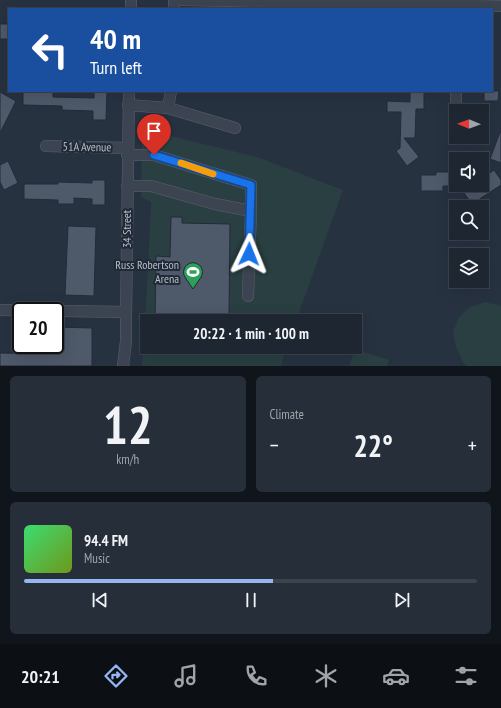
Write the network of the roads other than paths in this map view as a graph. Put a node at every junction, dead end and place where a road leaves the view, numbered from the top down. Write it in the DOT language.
graph roads {
  1 [pos="182,0"];
  2 [pos="260,1"];
  3 [pos="501,6"];
  4 [pos="456,7"];
  5 [pos="129,92"];
  6 [pos="171,92"];
  7 [pos="456,92"];
  8 [pos="128,104"];
  9 [pos="456,104"];
  10 [pos="168,108"];
  11 [pos="235,128"];
  12 [pos="46,146"];
  13 [pos="127,152"];
  14 [pos="127,186"];
  15 [pos="251,211"];
  16 [pos="248,296"];
  17 [pos="0,310"];
  18 [pos="126,312"];
  19 [pos="123,366"];
  1 -- 2 [label="street"];
  2 -- 4 [label="street"];
  3 -- 4 [label="street"];
  5 -- 8 [label="street, 34 Street"];
  6 -- 10 [label="street"];
  7 -- 9 [label="street"];
  8 -- 10 [label="street"];
  8 -- 13 [label="street, 34 Street"];
  10 -- 11 [label="street"];
  12 -- 13 [label="street, 51A Avenue"];
  13 -- 14 [label="street, 34 Street"];
  13 -- 15 [label="street, 51A Avenue"];
  14 -- 15 [label="street"];
  14 -- 18 [label="street, 34 Street"];
  15 -- 16 [label="street"];
  17 -- 18 [label="street"];
  18 -- 19 [label="street, 34 Street"];
}
